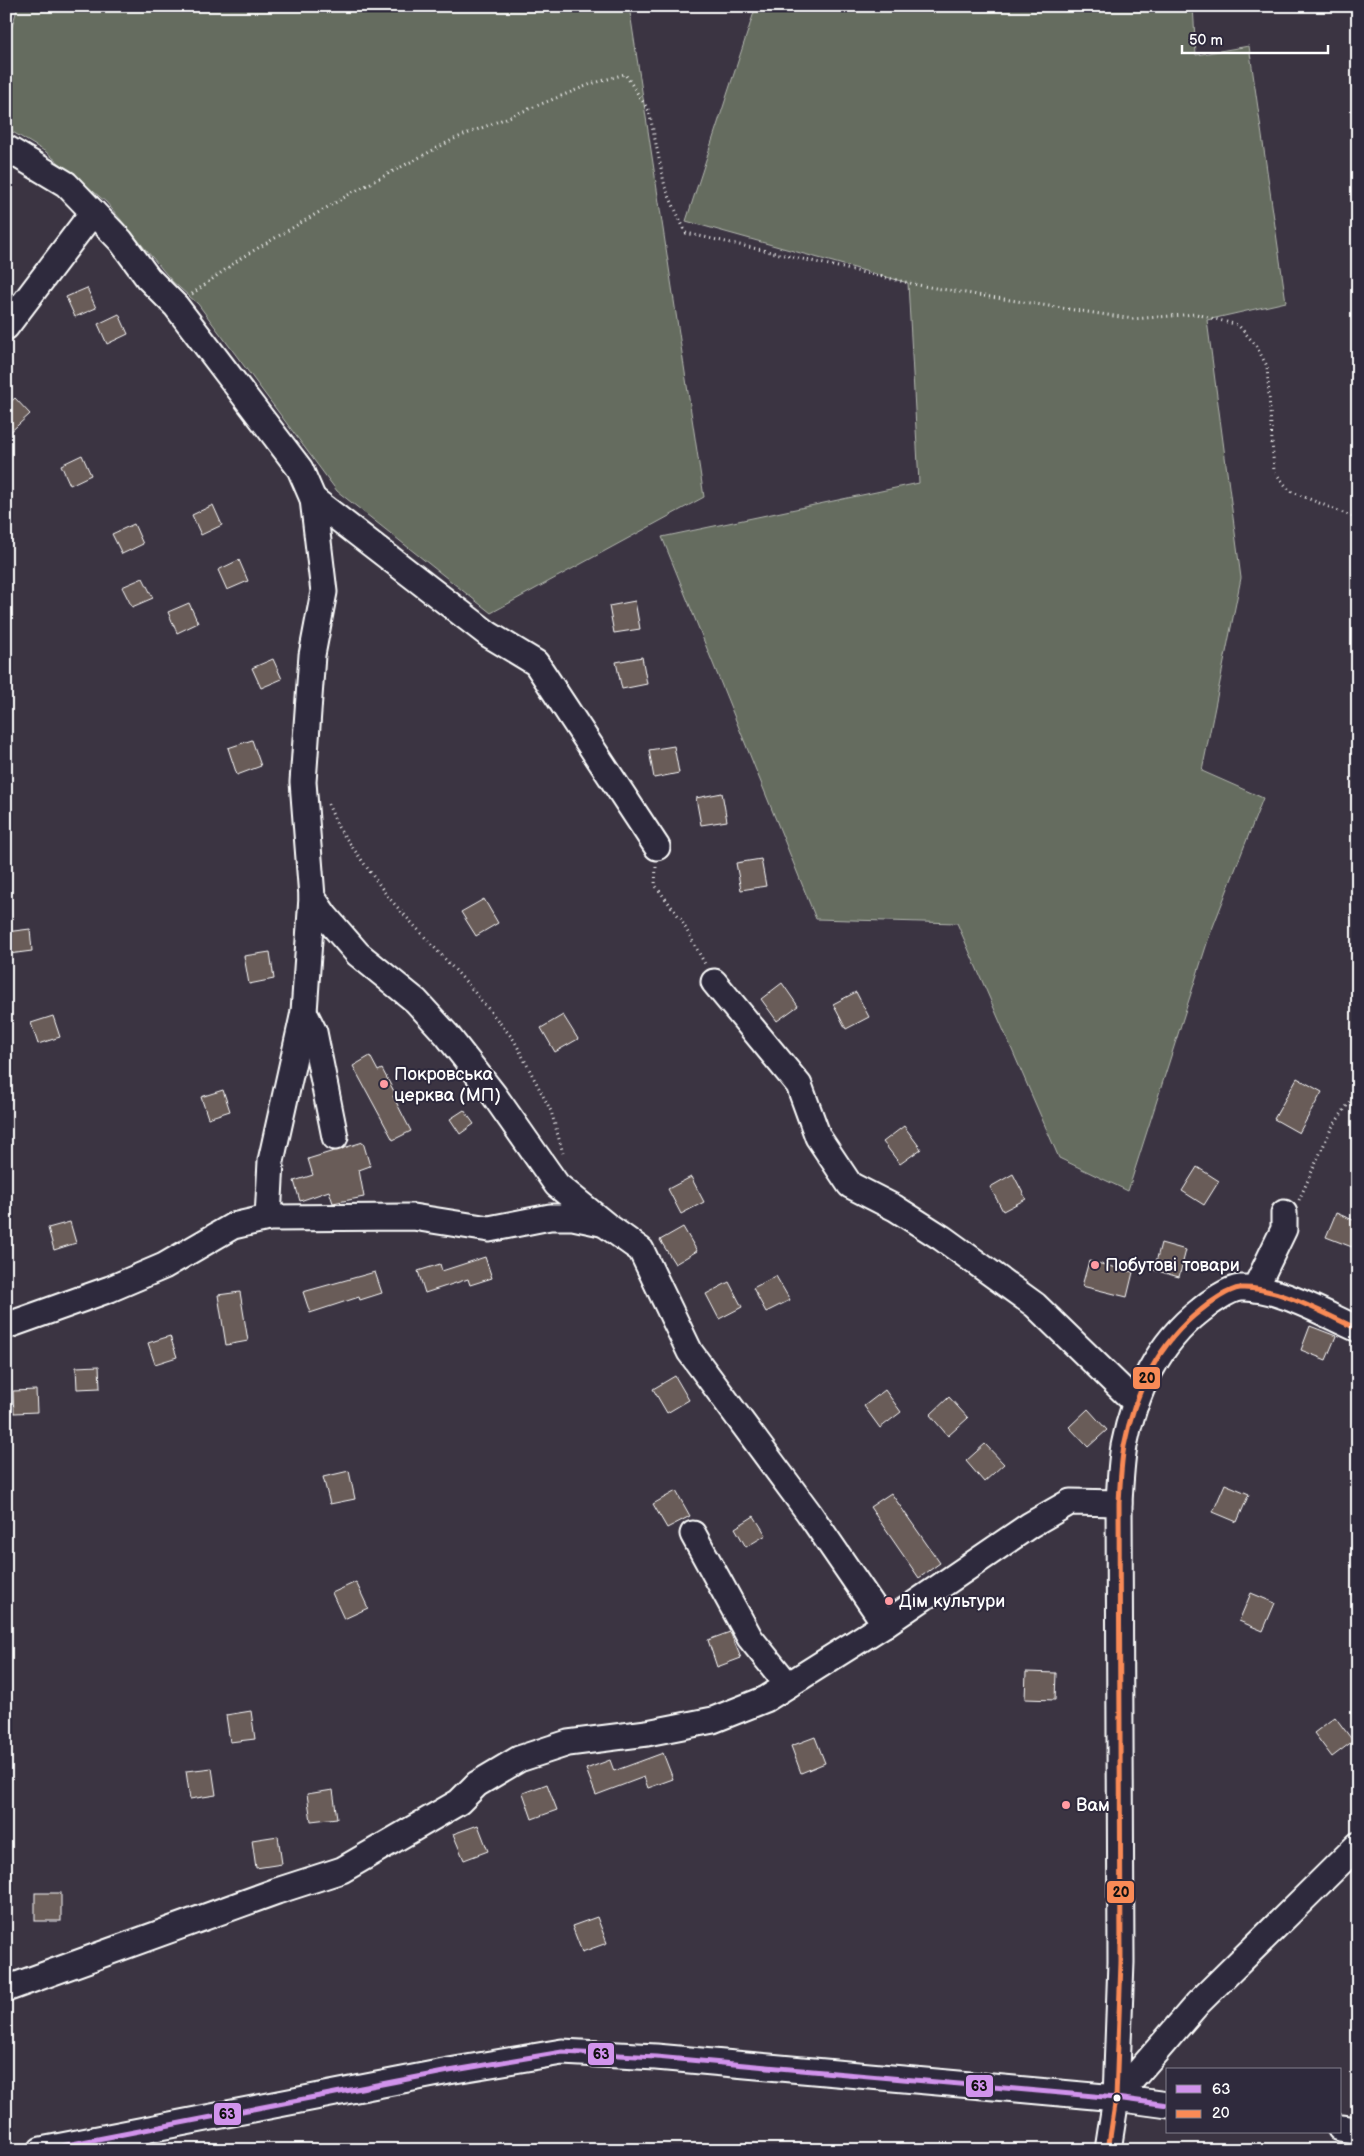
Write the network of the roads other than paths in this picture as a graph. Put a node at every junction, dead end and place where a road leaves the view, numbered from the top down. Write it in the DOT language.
graph roads {
  1 [pos="6,148"];
  2 [pos="94,212"];
  3 [pos="6,327"];
  4 [pos="314,499"];
  5 [pos="657,847"];
  6 [pos="312,897"];
  7 [pos="714,982"];
  8 [pos="304,1012"];
  9 [pos="335,1137"];
  10 [pos="1284,1213"];
  11 [pos="268,1218"];
  12 [pos="606,1225"];
  13 [pos="1255,1289"];
  14 [pos="6,1326"];
  15 [pos="1358,1329"];
  16 [pos="1136,1403"];
  17 [pos="1119,1503"];
  18 [pos="694,1534"];
  19 [pos="885,1624"];
  20 [pos="788,1685"];
  21 [pos="1358,1845"];
  22 [pos="6,1989"];
  23 [pos="1116,2098"];
  24 [pos="1166,2105"];
  25 [pos="1342,2128"];
  26 [pos="1358,2130"];
  27 [pos="41,2150"];
  28 [pos="1108,2150"];
  1 -- 2 [label="street"];
  2 -- 3 [label="street"];
  2 -- 4 [label="street"];
  4 -- 5 [label="street"];
  4 -- 6 [label="street"];
  6 -- 8 [label="street"];
  6 -- 12 [label="street"];
  7 -- 16 [label="street"];
  8 -- 9 [label="street"];
  8 -- 11 [label="street"];
  10 -- 13 [label="street"];
  11 -- 12 [label="street"];
  11 -- 14 [label="street"];
  12 -- 19 [label="street"];
  13 -- 15 [label="street"];
  13 -- 16 [label="street"];
  16 -- 17 [label="street"];
  17 -- 19 [label="street"];
  17 -- 23 [label="street"];
  18 -- 20 [label="street"];
  19 -- 20 [label="street"];
  20 -- 22 [label="street"];
  21 -- 23 [label="street"];
  23 -- 24 [label="street"];
  23 -- 27 [label="street"];
  23 -- 28 [label="street"];
  25 -- 26 [label="street"];
}
